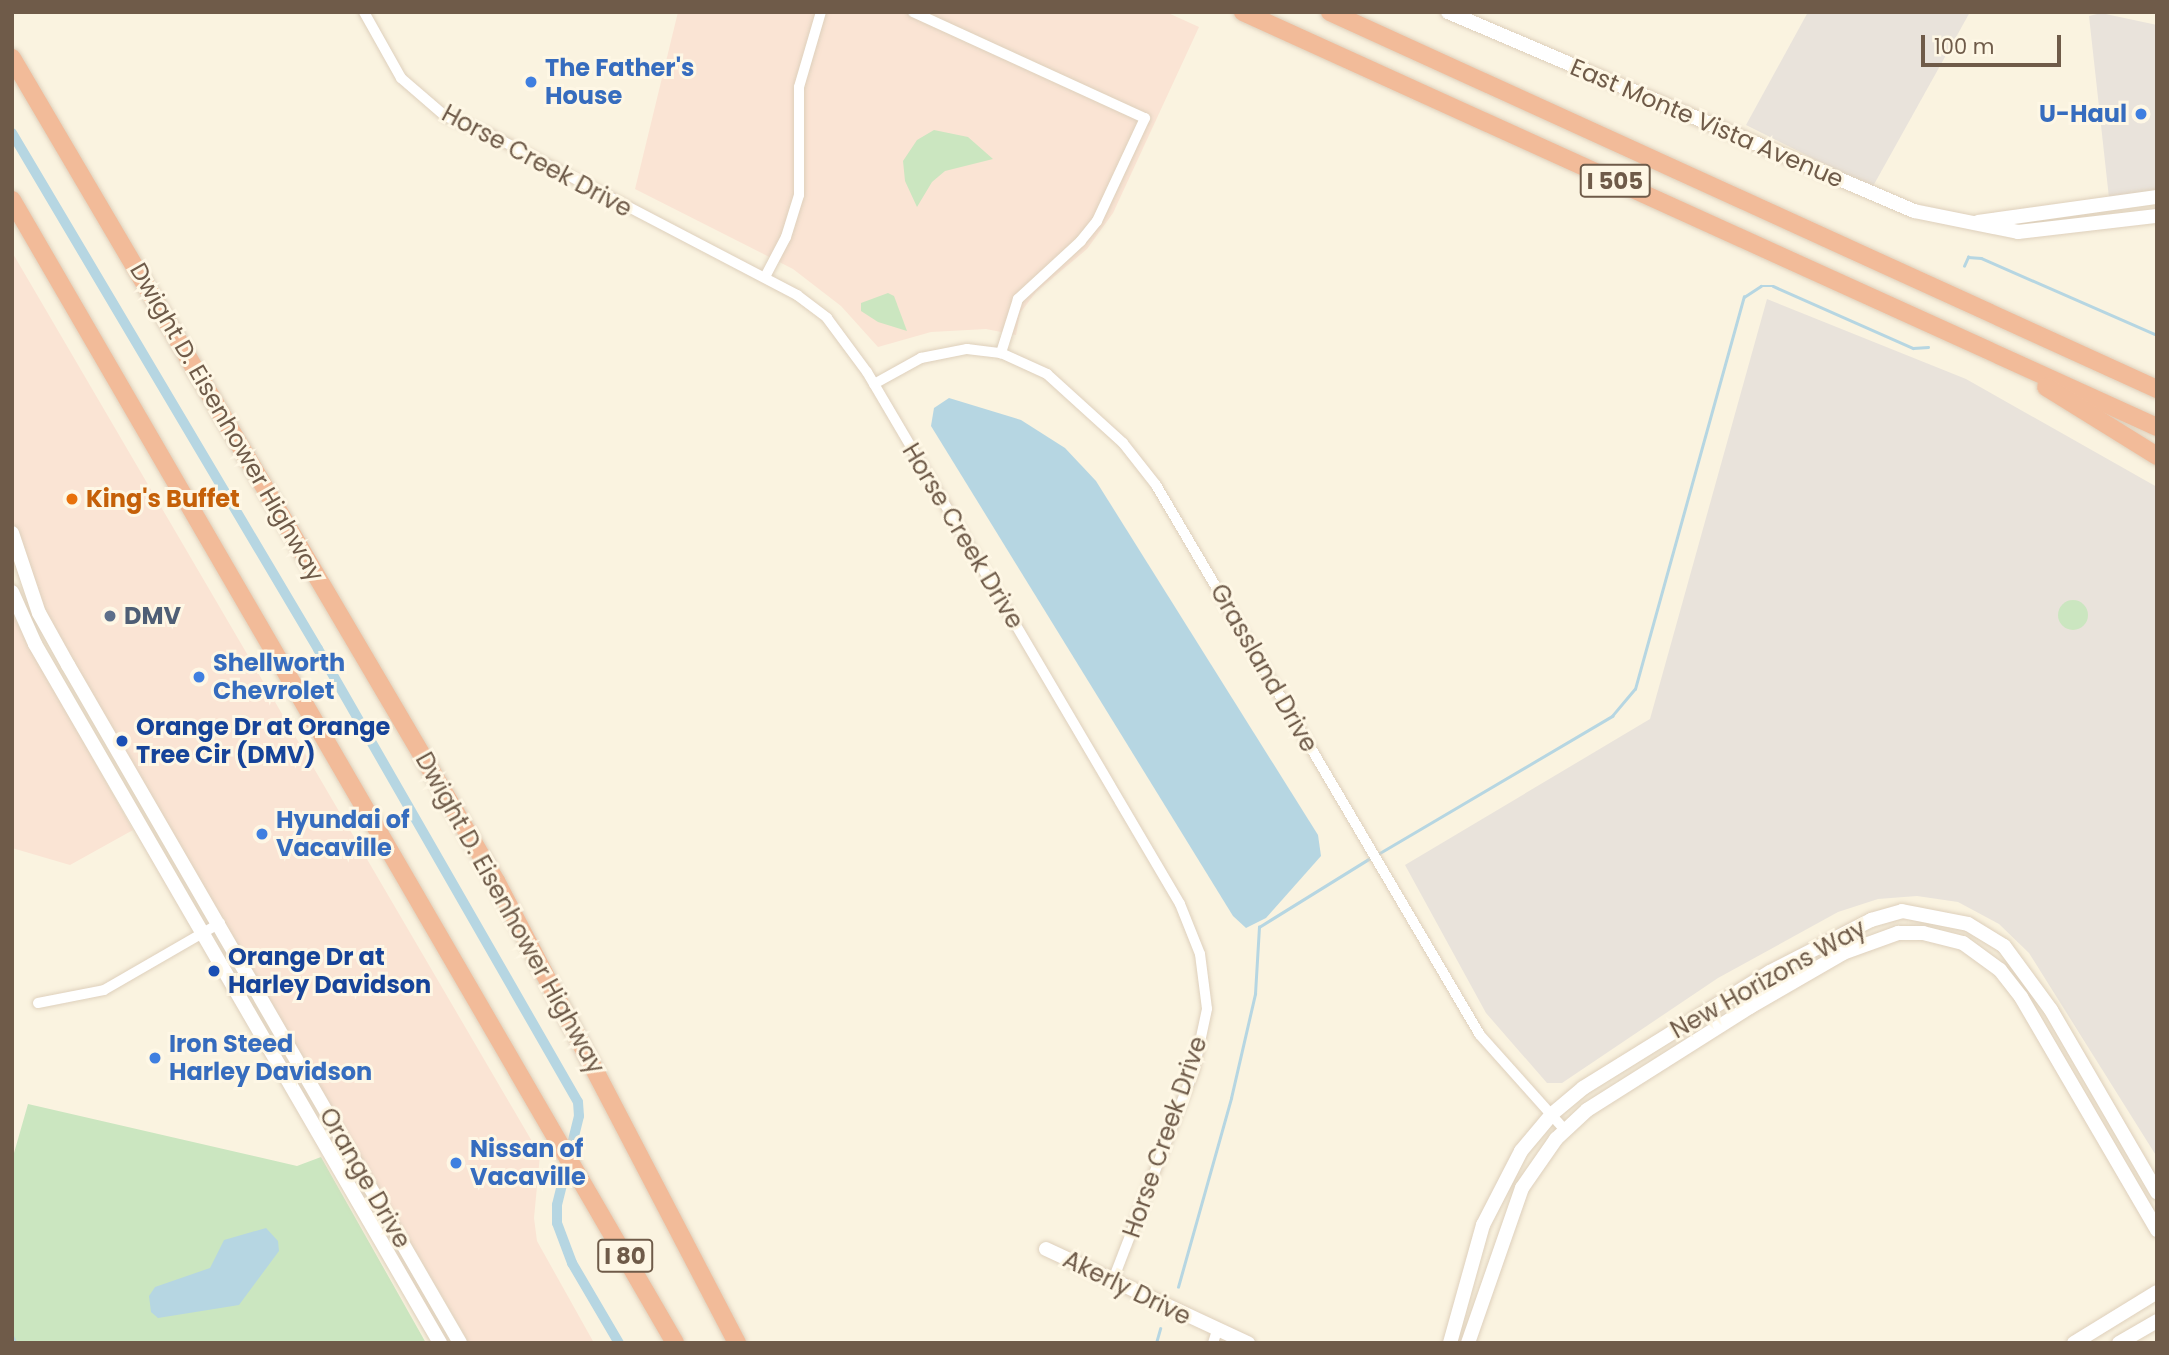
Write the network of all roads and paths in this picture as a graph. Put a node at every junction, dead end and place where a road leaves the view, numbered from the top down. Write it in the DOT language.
graph roads {
  1 [pos="364,12"];
  2 [pos="821,12"];
  3 [pos="913,12"];
  4 [pos="1243,12"];
  5 [pos="1330,12"];
  6 [pos="1448,12"];
  7 [pos="12,58"];
  8 [pos="2157,197"];
  9 [pos="12,200"];
  10 [pos="2157,216"];
  11 [pos="1970,223"];
  12 [pos="765,277"];
  13 [pos="1981,309"];
  14 [pos="1986,350"];
  15 [pos="1001,354"];
  16 [pos="2157,375"];
  17 [pos="874,384"];
  18 [pos="2157,389"];
  19 [pos="2157,427"];
  20 [pos="2157,456"];
  21 [pos="12,533"];
  22 [pos="12,592"];
  23 [pos="220,923"];
  24 [pos="204,932"];
  25 [pos="38,1003"];
  26 [pos="1552,1114"];
  27 [pos="1565,1130"];
  28 [pos="2157,1192"];
  29 [pos="2157,1230"];
  30 [pos="1046,1249"];
  31 [pos="1113,1280"];
  32 [pos="2157,1292"];
  33 [pos="2157,1321"];
  34 [pos="1215,1337"];
  35 [pos="440,1343"];
  36 [pos="460,1343"];
  37 [pos="675,1343"];
  38 [pos="737,1343"];
  39 [pos="1248,1343"];
  40 [pos="1450,1343"];
  41 [pos="1468,1343"];
  42 [pos="2074,1343"];
  43 [pos="2119,1343"];
  1 -- 12 [label="street, Horse Creek Drive"];
  2 -- 12 [label="street"];
  3 -- 15 [label="street"];
  4 -- 14 [label="highway, I 505"];
  5 -- 13 [label="highway, I 505"];
  6 -- 11 [label="street, East Monte Vista Avenue"];
  7 -- 38 [label="highway, Dwight D. Eisenhower Highway / I 80"];
  8 -- 11 [label="street, East Monte Vista Avenue"];
  9 -- 37 [label="highway, I 80"];
  10 -- 11 [label="street, East Monte Vista Avenue"];
  12 -- 17 [label="street, Horse Creek Drive"];
  13 -- 16 [label="highway"];
  13 -- 18 [label="highway, I 505"];
  14 -- 19 [label="highway, I 505"];
  14 -- 20 [label="highway"];
  15 -- 17 [label="street, Grassland Drive"];
  15 -- 26 [label="street, Grassland Drive"];
  17 -- 31 [label="street, Horse Creek Drive"];
  21 -- 23 [label="street, Orange Drive"];
  22 -- 24 [label="street, Orange Drive"];
  23 -- 24 [label="street"];
  23 -- 36 [label="street, Orange Drive"];
  24 -- 25 [label="street"];
  24 -- 35 [label="street, Orange Drive"];
  26 -- 27 [label="street, Grassland Drive"];
  26 -- 28 [label="street, New Horizons Way"];
  26 -- 40 [label="street, New Horizons Way"];
  27 -- 29 [label="street, New Horizons Way"];
  27 -- 41 [label="street, New Horizons Way"];
  30 -- 31 [label="street, Akerly Drive"];
  31 -- 34 [label="street, Akerly Drive"];
  32 -- 42 [label="street"];
  33 -- 43 [label="street"];
  34 -- 39 [label="street, Akerly Drive"];
}
